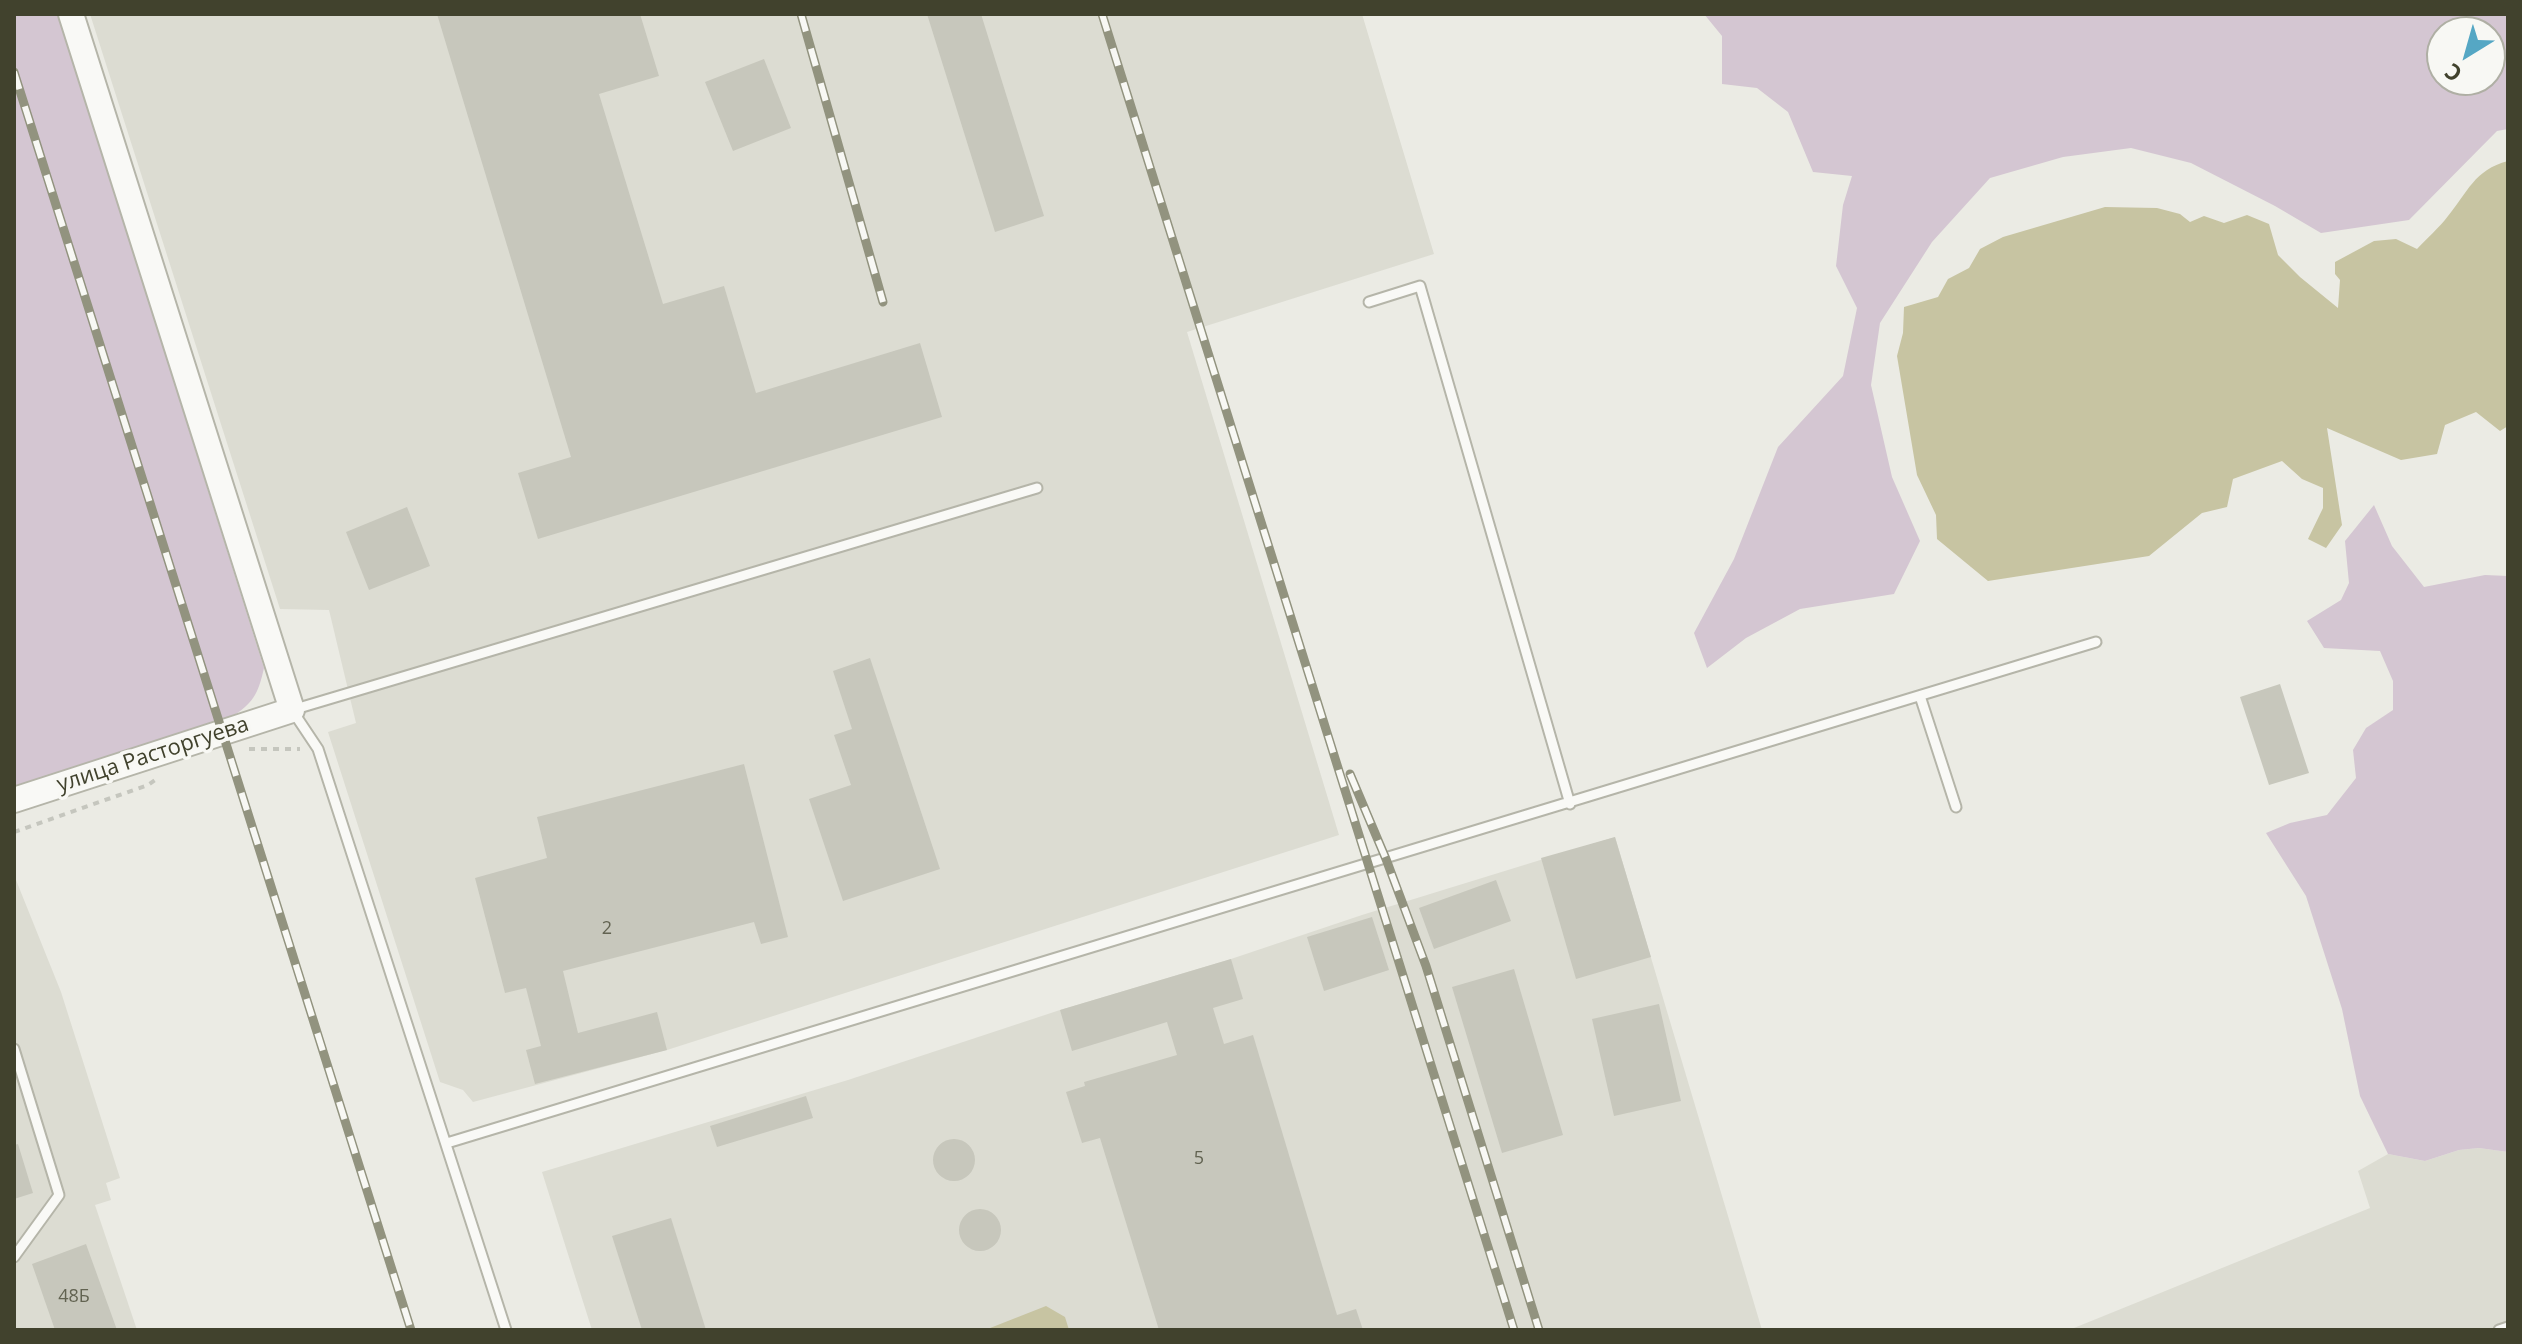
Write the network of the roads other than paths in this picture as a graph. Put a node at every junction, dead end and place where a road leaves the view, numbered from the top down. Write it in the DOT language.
graph roads {
  1 [pos="71,14"];
  2 [pos="1369,302"];
  3 [pos="1037,488"];
  4 [pos="2096,642"];
  5 [pos="1920,696"];
  6 [pos="292,710"];
  7 [pos="14,800"];
  8 [pos="1570,804"];
  9 [pos="1956,807"];
  10 [pos="14,1049"];
  11 [pos="447,1143"];
  12 [pos="14,1257"];
  13 [pos="2508,1327"];
  14 [pos="506,1330"];
  15 [pos="2499,1330"];
  1 -- 6 [label="street"];
  2 -- 8 [label="lane"];
  3 -- 6 [label="lane"];
  4 -- 5 [label="lane"];
  5 -- 8 [label="lane"];
  5 -- 9 [label="lane"];
  6 -- 7 [label="street, улица Расторгуева"];
  6 -- 11 [label="lane"];
  8 -- 11 [label="lane"];
  10 -- 12 [label="lane"];
  11 -- 14 [label="lane"];
  13 -- 15 [label="lane"];
}
